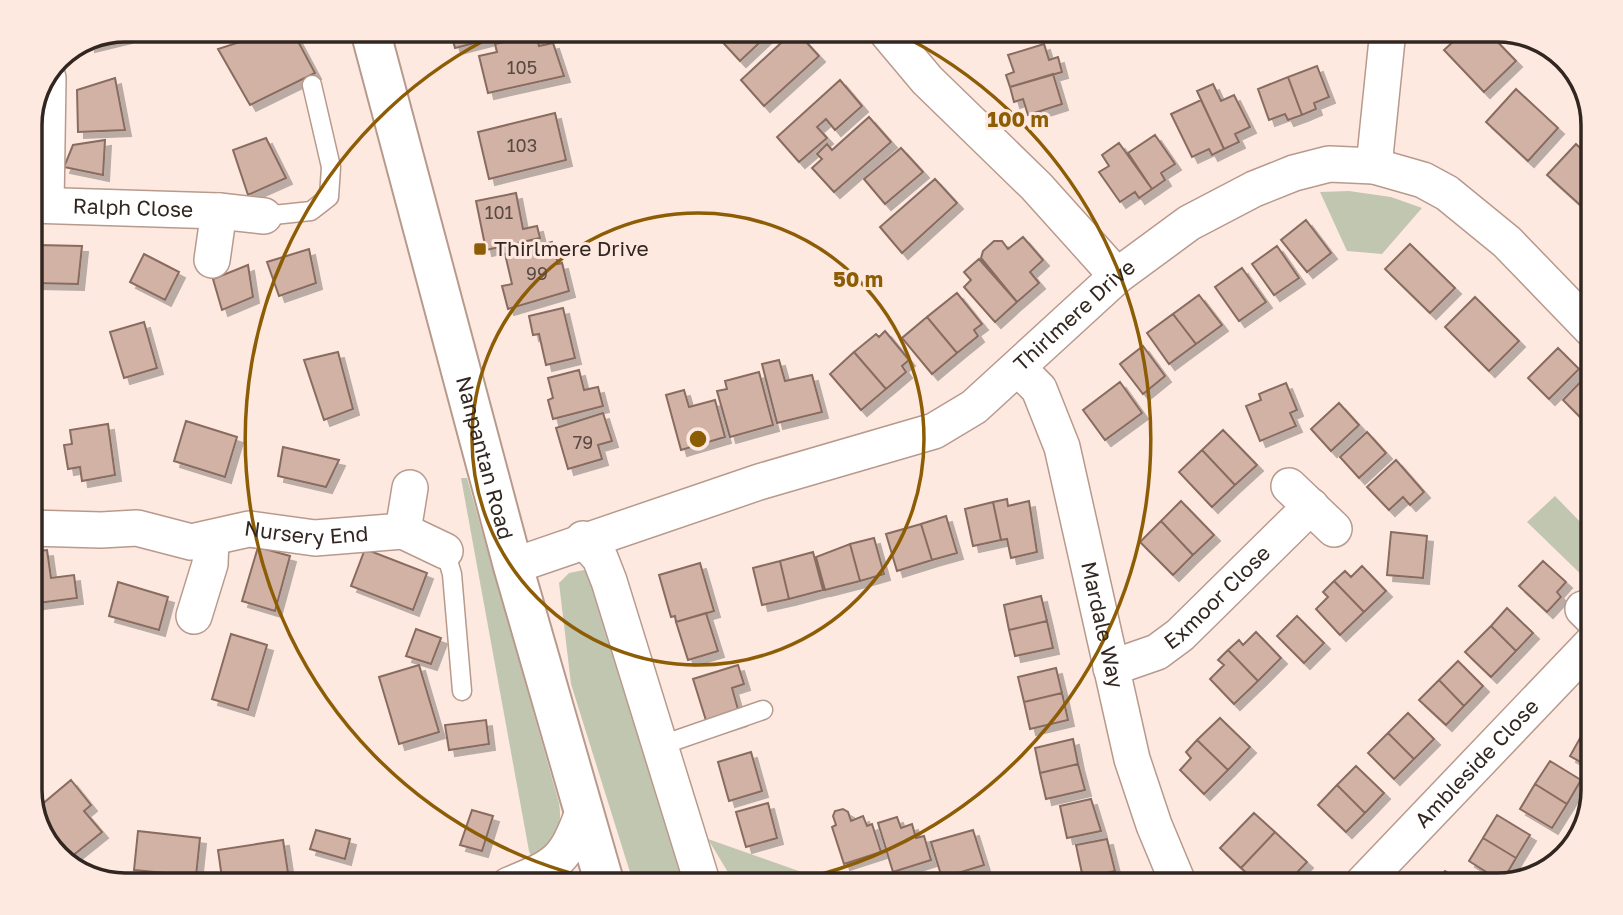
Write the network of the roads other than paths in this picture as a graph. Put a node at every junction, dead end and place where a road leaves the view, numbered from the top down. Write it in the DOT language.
graph roads {
  1 [pos="373,42"];
  2 [pos="895,42"];
  3 [pos="1387,42"];
  4 [pos="312,85"];
  5 [pos="46,99"];
  6 [pos="42,155"];
  7 [pos="1374,166"];
  8 [pos="42,205"];
  9 [pos="219,211"];
  10 [pos="264,216"];
  11 [pos="212,261"];
  12 [pos="1117,276"];
  13 [pos="1581,319"];
  14 [pos="1018,369"];
  15 [pos="410,488"];
  16 [pos="1311,507"];
  17 [pos="42,528"];
  18 [pos="403,531"];
  19 [pos="211,539"];
  20 [pos="583,539"];
  21 [pos="444,551"];
  22 [pos="513,566"];
  23 [pos="194,616"];
  24 [pos="1581,655"];
  25 [pos="1111,668"];
  26 [pos="462,691"];
  27 [pos="763,710"];
  28 [pos="662,745"];
  29 [pos="583,811"];
  30 [pos="535,873"];
  31 [pos="601,873"];
  32 [pos="699,873"];
  33 [pos="1174,873"];
  34 [pos="1372,873"];
  1 -- 22 [label="street, Nanpantan Road"];
  2 -- 12 [label="street"];
  3 -- 7 [label="street"];
  4 -- 10 [label="lane"];
  5 -- 6 [label="street, Ralph Close"];
  7 -- 12 [label="street, Thirlmere Drive"];
  7 -- 13 [label="street, Thirlmere Drive"];
  8 -- 9 [label="street, Ralph Close"];
  9 -- 10 [label="street, Ralph Close"];
  9 -- 11 [label="street, Ralph Close"];
  12 -- 14 [label="street, Thirlmere Drive"];
  14 -- 20 [label="street, Thirlmere Drive"];
  14 -- 25 [label="street, Mardale Way"];
  15 -- 18 [label="street"];
  16 -- 25 [label="street, Exmoor Close"];
  17 -- 19 [label="street, Nursery End"];
  18 -- 19 [label="street, Nursery End"];
  18 -- 21 [label="street"];
  19 -- 23 [label="street"];
  20 -- 22 [label="street, Thirlmere Drive"];
  20 -- 28 [label="street"];
  21 -- 26 [label="lane"];
  22 -- 29 [label="street, Nanpantan Road"];
  24 -- 34 [label="street, Ambleside Close"];
  25 -- 33 [label="street, Mardale Way"];
  27 -- 28 [label="lane"];
  28 -- 32 [label="street"];
  29 -- 30 [label="street"];
  29 -- 31 [label="street, Nanpantan Road"];
}
